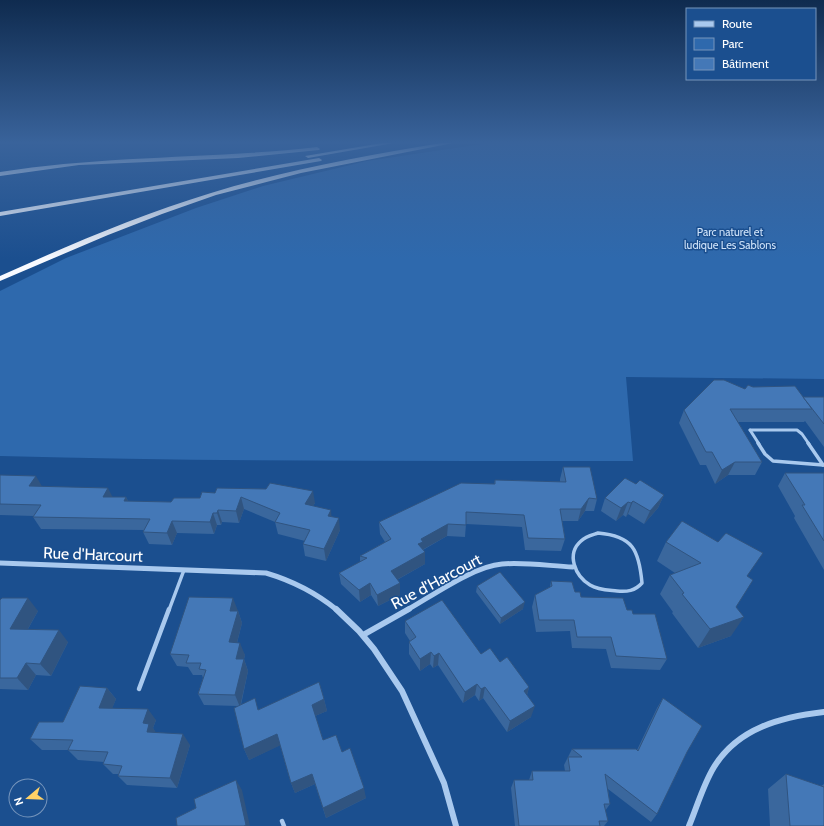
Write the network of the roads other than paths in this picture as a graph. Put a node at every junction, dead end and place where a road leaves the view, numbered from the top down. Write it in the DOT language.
graph roads {
  1 [pos="190,182"];
  2 [pos="261,182"];
  3 [pos="0,214"];
  4 [pos="0,279"];
  5 [pos="823,466"];
  6 [pos="0,563"];
  7 [pos="573,567"];
  8 [pos="184,570"];
  9 [pos="363,635"];
  10 [pos="139,689"];
  11 [pos="824,712"];
  12 [pos="456,826"];
  13 [pos="689,826"];
  1 -- 3 [label="highway"];
  2 -- 4 [label="highway"];
  5 -- 5 [label="lane"];
  6 -- 8 [label="street, Rue d'Harcourt"];
  7 -- 7 [label="lane"];
  7 -- 9 [label="street, Rue d'Harcourt"];
  8 -- 9 [label="street, Rue d'Harcourt"];
  8 -- 10 [label="lane"];
  9 -- 12 [label="street, Rue d'Harcourt"];
  11 -- 13 [label="street"];
}
